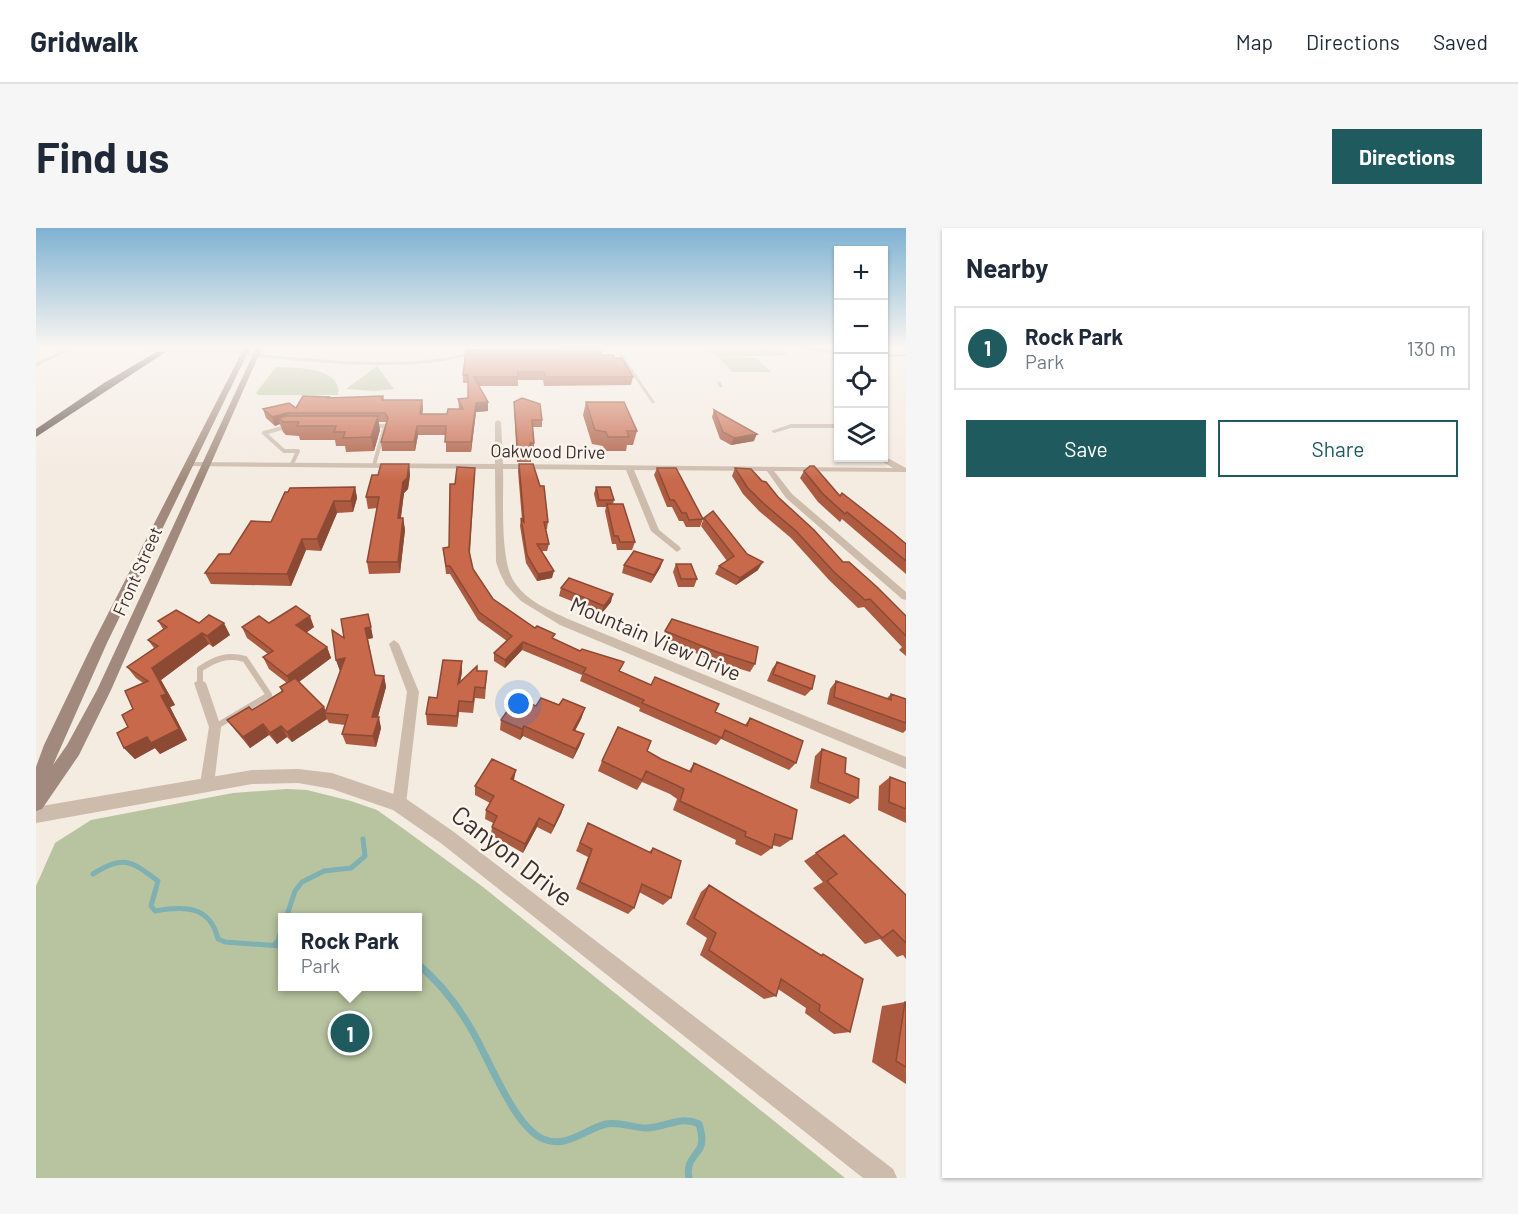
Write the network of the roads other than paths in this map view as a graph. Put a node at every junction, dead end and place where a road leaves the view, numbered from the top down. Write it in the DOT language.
graph roads {
  1 [pos="97,392"];
  2 [pos="229,392"];
  3 [pos="235,392"];
  4 [pos="646,392"];
  5 [pos="653,402"];
  6 [pos="498,422"];
  7 [pos="300,426"];
  8 [pos="362,426"];
  9 [pos="834,426"];
  10 [pos="774,431"];
  11 [pos="36,434"];
  12 [pos="888,461"];
  13 [pos="189,464"];
  14 [pos="206,464"];
  15 [pos="292,464"];
  16 [pos="374,465"];
  17 [pos="499,465"];
  18 [pos="628,467"];
  19 [pos="769,469"];
  20 [pos="904,471"];
  21 [pos="677,549"];
  22 [pos="906,597"];
  23 [pos="394,644"];
  24 [pos="200,683"];
  25 [pos="215,727"];
  26 [pos="906,763"];
  27 [pos="207,784"];
  28 [pos="36,790"];
  29 [pos="36,803"];
  30 [pos="399,804"];
  31 [pos="36,815"];
  32 [pos="884,1178"];
  1 -- 11 [label="highway"];
  2 -- 13 [label="main road, Front Street"];
  3 -- 14 [label="main road, Front Street"];
  4 -- 5 [label="lane"];
  6 -- 17 [label="street, Mountain View Drive"];
  7 -- 15 [label="lane"];
  8 -- 16 [label="lane"];
  9 -- 10 [label="street"];
  12 -- 20 [label="street"];
  13 -- 14 [label="street, Oakwood Drive"];
  13 -- 28 [label="main road, Front Street"];
  14 -- 15 [label="street, Oakwood Drive"];
  14 -- 29 [label="main road, Front Street"];
  15 -- 16 [label="street, Oakwood Drive"];
  16 -- 17 [label="street, Oakwood Drive"];
  17 -- 18 [label="street, Oakwood Drive"];
  17 -- 26 [label="street, Mountain View Drive"];
  18 -- 19 [label="street, Oakwood Drive"];
  18 -- 21 [label="street"];
  19 -- 20 [label="street, Oakwood Drive"];
  19 -- 22 [label="street"];
  23 -- 30 [label="street"];
  24 -- 25 [label="street"];
  24 -- 25 [label="lane"];
  25 -- 27 [label="street"];
  27 -- 30 [label="street, Canyon Drive"];
  27 -- 31 [label="street, Canyon Drive"];
  30 -- 32 [label="street, Canyon Drive"];
}
